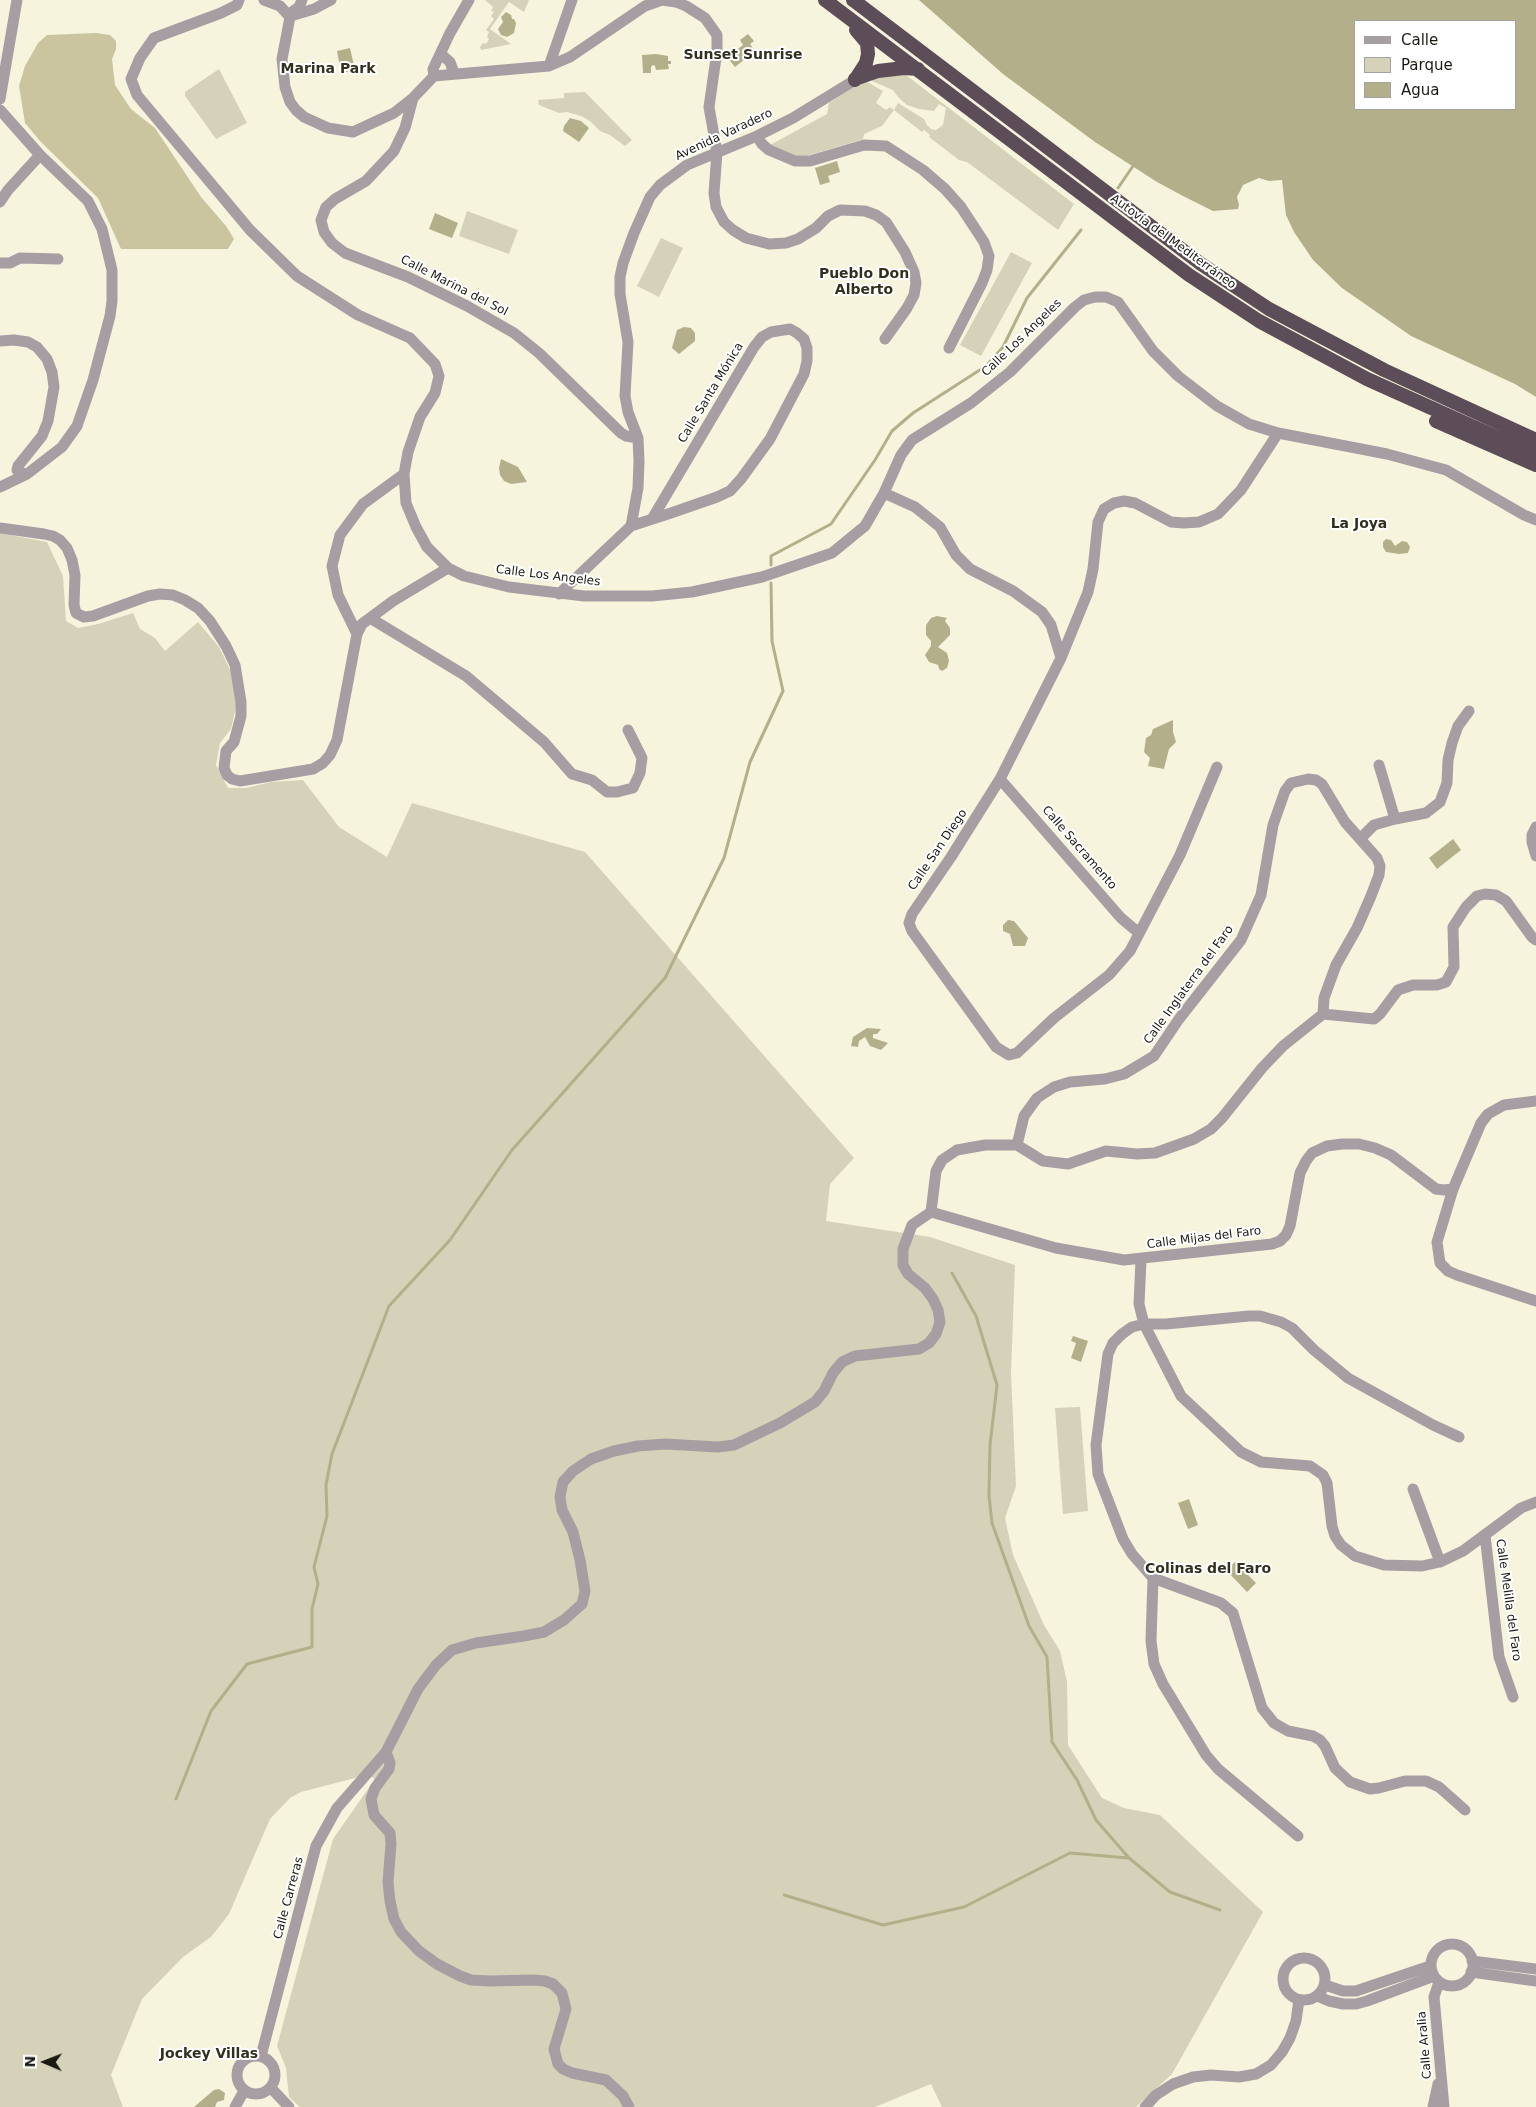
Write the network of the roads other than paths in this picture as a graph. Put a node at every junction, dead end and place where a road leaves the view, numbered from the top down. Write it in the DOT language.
graph roads {
  1 [pos="17,0"];
  2 [pos="239,0"];
  3 [pos="267,0"];
  4 [pos="302,0"];
  5 [pos="331,0"];
  6 [pos="469,0"];
  7 [pos="572,0"];
  8 [pos="826,0"];
  9 [pos="853,0"];
  10 [pos="837,9"];
  11 [pos="290,17"];
  12 [pos="441,54"];
  13 [pos="549,66"];
  14 [pos="918,69"];
  15 [pos="454,73"];
  16 [pos="434,76"];
  17 [pos="855,80"];
  18 [pos="412,98"];
  19 [pos="0,99"];
  20 [pos="0,110"];
  21 [pos="758,136"];
  22 [pos="717,152"];
  23 [pos="40,154"];
  24 [pos="0,202"];
  25 [pos="58,259"];
  26 [pos="0,263"];
  27 [pos="885,339"];
  28 [pos="0,341"];
  29 [pos="950,348"];
  30 [pos="1367,379"];
  31 [pos="1278,433"];
  32 [pos="638,438"];
  33 [pos="1536,440"];
  34 [pos="1536,455"];
  35 [pos="1536,466"];
  36 [pos="27,474"];
  37 [pos="404,474"];
  38 [pos="0,487"];
  39 [pos="884,493"];
  40 [pos="652,519"];
  41 [pos="1536,520"];
  42 [pos="631,526"];
  43 [pos="0,528"];
  44 [pos="448,568"];
  45 [pos="559,594"];
  46 [pos="370,618"];
  47 [pos="357,634"];
  48 [pos="1061,658"];
  49 [pos="1469,711"];
  50 [pos="628,730"];
  51 [pos="1379,765"];
  52 [pos="1216,767"];
  53 [pos="1000,779"];
  54 [pos="1395,819"];
  55 [pos="1536,827"];
  56 [pos="1360,839"];
  57 [pos="1536,856"];
  58 [pos="1139,933"];
  59 [pos="1536,940"];
  60 [pos="1324,1014"];
  61 [pos="1536,1101"];
  62 [pos="1017,1145"];
  63 [pos="1453,1188"];
  64 [pos="931,1212"];
  65 [pos="1141,1260"];
  66 [pos="1536,1301"];
  67 [pos="1144,1324"];
  68 [pos="1459,1437"];
  69 [pos="1413,1489"];
  70 [pos="1536,1502"];
  71 [pos="1485,1535"];
  72 [pos="1440,1562"];
  73 [pos="1153,1578"];
  74 [pos="1513,1697"];
  75 [pos="386,1752"];
  76 [pos="1465,1810"];
  77 [pos="1298,1836"];
  78 [pos="1472,1967"];
  79 [pos="1536,1969"];
  80 [pos="1435,1975"];
  81 [pos="1536,1981"];
  82 [pos="1325,1985"];
  83 [pos="1317,1996"];
  84 [pos="1299,2000"];
  85 [pos="261,2056"];
  86 [pos="1440,2068"];
  87 [pos="271,2088"];
  88 [pos="244,2091"];
  89 [pos="234,2107"];
  90 [pos="289,2107"];
  91 [pos="630,2107"];
  92 [pos="1145,2107"];
  93 [pos="1433,2107"];
  94 [pos="1444,2107"];
  1 -- 19 [label="street"];
  2 -- 37 [label="street, Calle Los Angeles"];
  3 -- 11 [label="street"];
  4 -- 11 [label="street"];
  5 -- 11 [label="street"];
  6 -- 12 [label="street"];
  7 -- 13 [label="street"];
  8 -- 10 [label="highway, Autovía del Mediterráneo"];
  9 -- 33 [label="highway, Autovía del Mediterráneo"];
  10 -- 14 [label="highway, Autovía del Mediterráneo"];
  10 -- 17 [label="highway"];
  11 -- 18 [label="street"];
  12 -- 15 [label="street"];
  12 -- 16 [label="street"];
  13 -- 15 [label="street"];
  13 -- 22 [label="street"];
  14 -- 17 [label="highway"];
  14 -- 30 [label="highway, Autovía del Mediterráneo"];
  15 -- 16 [label="street"];
  16 -- 18 [label="street"];
  17 -- 21 [label="street, Avenida Varadero"];
  18 -- 32 [label="street, Calle Marina del Sol"];
  20 -- 23 [label="street"];
  21 -- 22 [label="street, Avenida Varadero"];
  21 -- 29 [label="street"];
  22 -- 27 [label="street"];
  22 -- 32 [label="street, Avenida Varadero"];
  23 -- 24 [label="street"];
  23 -- 36 [label="street"];
  25 -- 26 [label="street"];
  28 -- 36 [label="street"];
  30 -- 34 [label="highway, Autovía del Mediterráneo"];
  30 -- 35 [label="highway"];
  31 -- 39 [label="street, Calle Los Angeles"];
  31 -- 41 [label="street, Calle Los Angeles"];
  31 -- 48 [label="street, Calle San Diego"];
  32 -- 42 [label="street, Avenida Varadero"];
  36 -- 38 [label="street"];
  37 -- 44 [label="street, Calle Los Angeles"];
  37 -- 47 [label="street"];
  39 -- 45 [label="street, Calle Los Angeles"];
  39 -- 48 [label="street"];
  40 -- 40 [label="street, Calle Santa Mónica"];
  40 -- 42 [label="street, Calle Santa Mónica"];
  42 -- 45 [label="street"];
  43 -- 47 [label="street"];
  44 -- 45 [label="street, Calle Los Angeles"];
  44 -- 46 [label="street"];
  46 -- 47 [label="street"];
  46 -- 50 [label="street"];
  48 -- 53 [label="street, Calle San Diego"];
  49 -- 54 [label="street"];
  51 -- 54 [label="street"];
  52 -- 58 [label="street, Calle San Diego"];
  53 -- 58 [label="street, Calle Sacramento"];
  53 -- 58 [label="street, Calle San Diego"];
  54 -- 56 [label="street"];
  55 -- 57 [label="street"];
  56 -- 60 [label="street, Calle Inglaterra del Faro"];
  56 -- 62 [label="street, Calle Inglaterra del Faro"];
  59 -- 60 [label="street"];
  60 -- 62 [label="street"];
  61 -- 63 [label="street"];
  62 -- 64 [label="street"];
  63 -- 65 [label="street, Calle Mijas del Faro"];
  63 -- 66 [label="street"];
  64 -- 65 [label="street, Calle Mijas del Faro"];
  64 -- 75 [label="street"];
  65 -- 67 [label="street"];
  67 -- 68 [label="street"];
  67 -- 72 [label="street"];
  67 -- 73 [label="street"];
  69 -- 72 [label="street"];
  70 -- 71 [label="street"];
  71 -- 72 [label="street"];
  71 -- 74 [label="street, Calle Melilla del Faro"];
  73 -- 76 [label="street"];
  73 -- 77 [label="street"];
  75 -- 85 [label="street, Calle Carreras"];
  75 -- 91 [label="street"];
  78 -- 79 [label="street"];
  78 -- 80 [label="street"];
  78 -- 80 [label="street"];
  78 -- 81 [label="street"];
  80 -- 82 [label="street"];
  80 -- 83 [label="street"];
  80 -- 86 [label="street, Calle Aralia"];
  82 -- 83 [label="street"];
  82 -- 84 [label="street"];
  83 -- 84 [label="street"];
  84 -- 92 [label="street"];
  85 -- 87 [label="street"];
  85 -- 88 [label="street"];
  86 -- 93 [label="street"];
  86 -- 94 [label="street, Calle Aralia"];
  87 -- 88 [label="street"];
  87 -- 90 [label="street"];
  88 -- 89 [label="street"];
}
